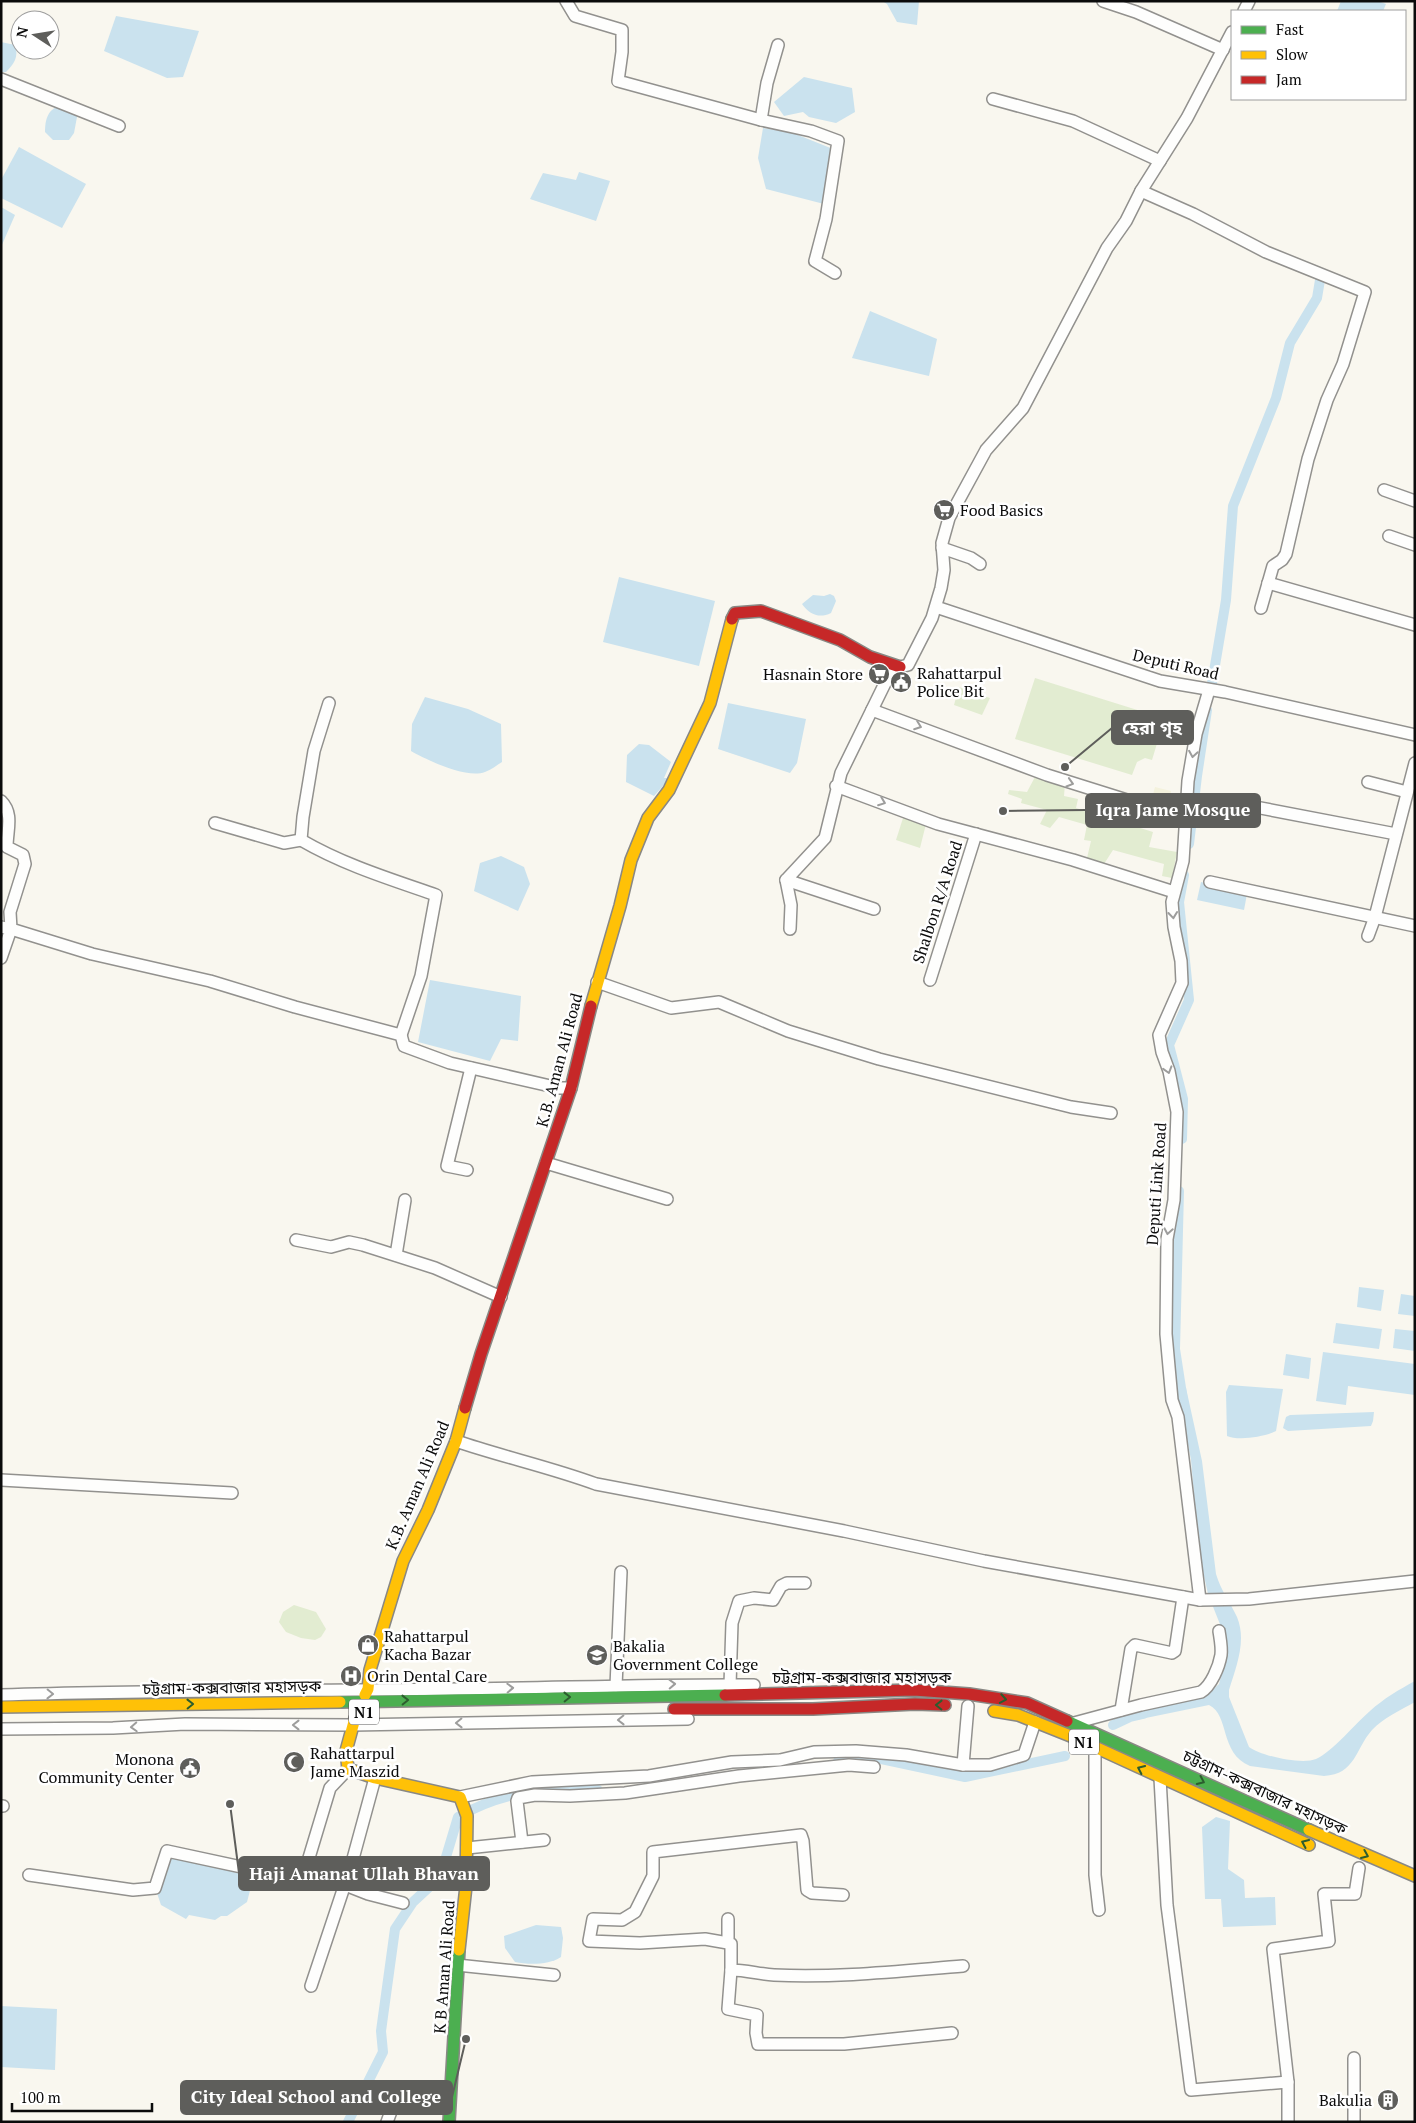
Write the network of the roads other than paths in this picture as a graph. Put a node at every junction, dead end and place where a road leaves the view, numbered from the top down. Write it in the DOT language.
graph roads {
  1 [pos="566,1"];
  2 [pos="1102,1"];
  3 [pos="1231,34"];
  4 [pos="778,45"];
  5 [pos="1222,50"];
  6 [pos="1,78"];
  7 [pos="993,99"];
  8 [pos="761,120"];
  9 [pos="119,126"];
  10 [pos="1160,161"];
  11 [pos="1142,191"];
  12 [pos="835,273"];
  13 [pos="1384,490"];
  14 [pos="1415,501"];
  15 [pos="1390,536"];
  16 [pos="1415,545"];
  17 [pos="942,548"];
  18 [pos="980,564"];
  19 [pos="1268,583"];
  20 [pos="936,607"];
  21 [pos="1261,608"];
  22 [pos="1415,625"];
  23 [pos="900,667"];
  24 [pos="1209,690"];
  25 [pos="329,704"];
  26 [pos="872,710"];
  27 [pos="1415,735"];
  28 [pos="1415,763"];
  29 [pos="1368,782"];
  30 [pos="836,786"];
  31 [pos="1407,792"];
  32 [pos="1,801"];
  33 [pos="1250,806"];
  34 [pos="1185,813"];
  35 [pos="215,823"];
  36 [pos="976,834"];
  37 [pos="1396,834"];
  38 [pos="301,840"];
  39 [pos="786,880"];
  40 [pos="1210,882"];
  41 [pos="1171,891"];
  42 [pos="874,909"];
  43 [pos="1375,917"];
  44 [pos="1415,926"];
  45 [pos="6,928"];
  46 [pos="790,929"];
  47 [pos="1368,936"];
  48 [pos="1,958"];
  49 [pos="930,980"];
  50 [pos="597,982"];
  51 [pos="401,1035"];
  52 [pos="471,1068"];
  53 [pos="571,1088"];
  54 [pos="1111,1113"];
  55 [pos="546,1163"];
  56 [pos="467,1170"];
  57 [pos="667,1199"];
  58 [pos="405,1200"];
  59 [pos="296,1240"];
  60 [pos="396,1256"];
  61 [pos="501,1297"];
  62 [pos="456,1441"];
  63 [pos="1,1480"];
  64 [pos="232,1493"];
  65 [pos="621,1572"];
  66 [pos="1415,1581"];
  67 [pos="805,1583"];
  68 [pos="1183,1597"];
  69 [pos="1204,1600"];
  70 [pos="1219,1631"];
  71 [pos="730,1685"];
  72 [pos="616,1686"];
  73 [pos="366,1692"];
  74 [pos="881,1692"];
  75 [pos="1,1695"];
  76 [pos="1,1706"];
  77 [pos="887,1706"];
  78 [pos="977,1707"];
  79 [pos="790,1708"];
  80 [pos="1121,1710"];
  81 [pos="1,1719"];
  82 [pos="354,1721"];
  83 [pos="1035,1722"];
  84 [pos="1074,1723"];
  85 [pos="1,1728"];
  86 [pos="1095,1748"];
  87 [pos="963,1766"];
  88 [pos="874,1767"];
  89 [pos="348,1769"];
  90 [pos="375,1778"];
  91 [pos="1160,1778"];
  92 [pos="462,1800"];
  93 [pos="544,1840"];
  94 [pos="522,1842"];
  95 [pos="467,1848"];
  96 [pos="1323,1851"];
  97 [pos="1359,1868"];
  98 [pos="29,1875"];
  99 [pos="1415,1876"];
  100 [pos="345,1885"];
  101 [pos="843,1895"];
  102 [pos="403,1903"];
  103 [pos="1099,1910"];
  104 [pos="728,1919"];
  105 [pos="728,1943"];
  106 [pos="457,1965"];
  107 [pos="963,1966"];
  108 [pos="732,1970"];
  109 [pos="554,1975"];
  110 [pos="311,1986"];
  111 [pos="952,2033"];
  112 [pos="1354,2058"];
  113 [pos="1288,2082"];
  114 [pos="393,2106"];
  115 [pos="387,2122"];
  116 [pos="449,2122"];
  117 [pos="1288,2122"];
  118 [pos="1354,2122"];
  1 -- 8 [label="street"];
  2 -- 5 [label="street"];
  3 -- 5 [label="street"];
  4 -- 8 [label="street"];
  5 -- 10 [label="street"];
  6 -- 9 [label="street"];
  7 -- 10 [label="street"];
  8 -- 12 [label="street"];
  10 -- 11 [label="street"];
  11 -- 17 [label="street"];
  11 -- 19 [label="street"];
  13 -- 14 [label="street"];
  15 -- 16 [label="street"];
  17 -- 18 [label="street"];
  17 -- 20 [label="street"];
  19 -- 21 [label="street"];
  19 -- 22 [label="street"];
  20 -- 23 [label="street"];
  20 -- 24 [label="street, Deputi Road"];
  23 -- 26 [label="street"];
  23 -- 50 [label="main road, K.B. Aman Ali Road"];
  24 -- 27 [label="street, Deputi Road"];
  24 -- 34 [label="street, Deputi Link Road, one-way"];
  25 -- 38 [label="street"];
  26 -- 30 [label="street"];
  26 -- 34 [label="street, one-way"];
  28 -- 31 [label="street"];
  29 -- 31 [label="street"];
  30 -- 36 [label="street, one-way"];
  30 -- 39 [label="street"];
  31 -- 37 [label="street"];
  32 -- 45 [label="street"];
  33 -- 37 [label="street"];
  34 -- 69 [label="street, Deputi Link Road, one-way"];
  35 -- 38 [label="street"];
  36 -- 41 [label="street"];
  36 -- 49 [label="street, Shalbon R/A Road"];
  37 -- 43 [label="street"];
  38 -- 51 [label="street"];
  39 -- 42 [label="street"];
  39 -- 46 [label="street"];
  40 -- 43 [label="street"];
  43 -- 44 [label="street"];
  43 -- 47 [label="street"];
  45 -- 48 [label="street"];
  45 -- 51 [label="street"];
  50 -- 53 [label="main road, K.B. Aman Ali Road"];
  50 -- 54 [label="street"];
  51 -- 52 [label="street"];
  52 -- 53 [label="street"];
  52 -- 56 [label="street"];
  53 -- 55 [label="main road, K.B. Aman Ali Road"];
  55 -- 57 [label="street"];
  55 -- 61 [label="main road, K.B. Aman Ali Road"];
  58 -- 60 [label="street"];
  59 -- 60 [label="street"];
  60 -- 61 [label="street"];
  61 -- 62 [label="main road, K.B. Aman Ali Road"];
  62 -- 68 [label="street"];
  62 -- 73 [label="main road, K.B. Aman Ali Road"];
  63 -- 64 [label="street"];
  65 -- 72 [label="street"];
  66 -- 69 [label="street"];
  67 -- 71 [label="street"];
  68 -- 69 [label="street"];
  68 -- 80 [label="street"];
  70 -- 80 [label="street"];
  72 -- 71 [label="street, one-way"];
  71 -- 74 [label="street"];
  73 -- 72 [label="street, one-way"];
  75 -- 73 [label="street, one-way"];
  76 -- 74 [label="main road, চট্টগ্রাম-কক্সবাজার মহাসড়ক / N1, one-way"];
  74 -- 77 [label="main road"];
  74 -- 84 [label="main road, চট্টগ্রাম-কক্সবাজার মহাসড়ক / N1, one-way"];
  78 -- 77 [label="main road, চট্টগ্রাম-কক্সবাজার মহাসড়ক / N1, one-way"];
  77 -- 79 [label="main road, চট্টগ্রাম-কক্সবাজার মহাসড়ক / N1"];
  78 -- 83 [label="main road, চট্টগ্রাম-কক্সবাজার মহাসড়ক / N1"];
  78 -- 87 [label="street"];
  79 -- 81 [label="main road, চট্টগ্রাম-কক্সবাজার মহাসড়ক / N1"];
  79 -- 82 [label="street, one-way"];
  80 -- 84 [label="street"];
  82 -- 85 [label="street, one-way"];
  82 -- 89 [label="main road"];
  83 -- 86 [label="main road, চট্টগ্রাম-কক্সবাজার মহাসড়ক / N1"];
  83 -- 87 [label="street"];
  84 -- 99 [label="main road, চট্টগ্রাম-কক্সবাজার মহাসড়ক / N1, one-way"];
  91 -- 86 [label="main road, চট্টগ্রাম-কক্সবাজার মহাসড়ক / N1, one-way"];
  86 -- 103 [label="street"];
  87 -- 92 [label="street"];
  88 -- 94 [label="street"];
  89 -- 90 [label="main road"];
  89 -- 98 [label="street"];
  90 -- 92 [label="main road"];
  90 -- 100 [label="street"];
  96 -- 91 [label="main road, চট্টগ্রাম-কক্সবাজার মহাসড়ক / N1, one-way"];
  91 -- 113 [label="street"];
  92 -- 95 [label="main road, K B Aman Ali Road"];
  93 -- 94 [label="street"];
  94 -- 95 [label="street"];
  95 -- 106 [label="main road, K B Aman Ali Road"];
  97 -- 113 [label="street"];
  100 -- 102 [label="street"];
  100 -- 110 [label="street"];
  101 -- 105 [label="street"];
  104 -- 105 [label="street"];
  105 -- 108 [label="street"];
  106 -- 109 [label="street"];
  106 -- 116 [label="main road, K B Aman Ali Road"];
  107 -- 108 [label="street"];
  108 -- 111 [label="street"];
  112 -- 118 [label="street"];
  113 -- 117 [label="street"];
  114 -- 115 [label="street"];
}
